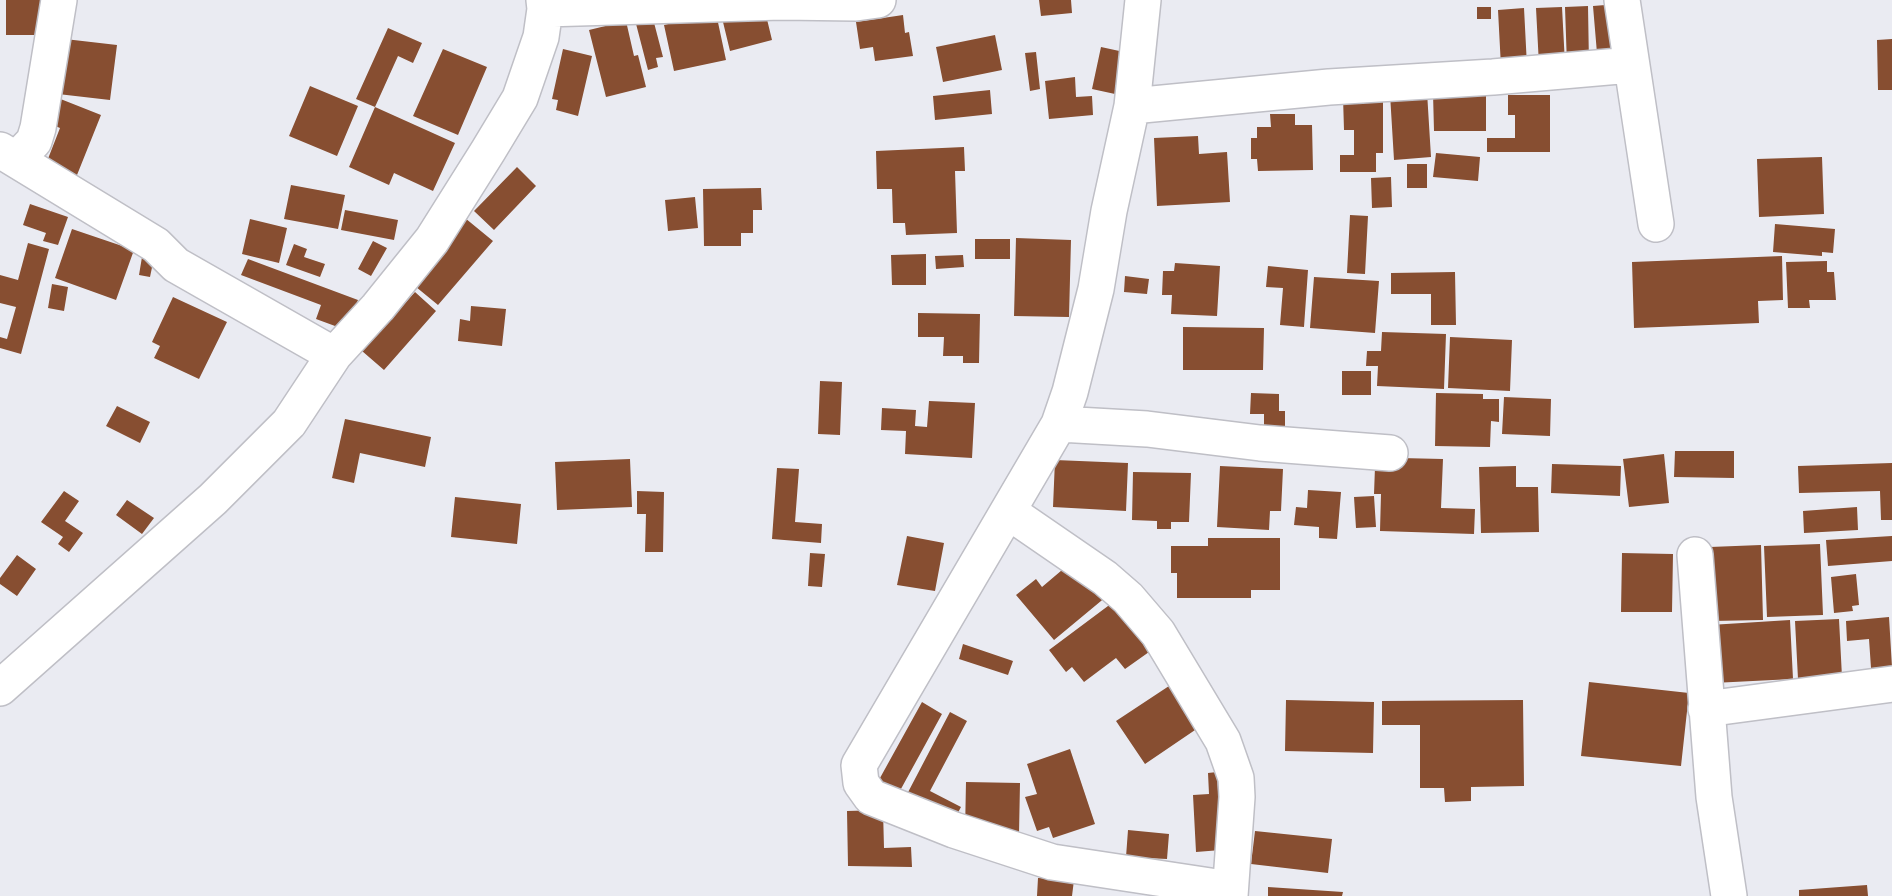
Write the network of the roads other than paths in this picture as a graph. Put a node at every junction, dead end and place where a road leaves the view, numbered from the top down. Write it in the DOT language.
graph roads {
  1 [pos="59,0"];
  2 [pos="878,0"];
  3 [pos="1143,0"];
  4 [pos="1622,0"];
  5 [pos="545,5"];
  6 [pos="1631,65"];
  7 [pos="1132,106"];
  8 [pos="8,154"];
  9 [pos="1656,224"];
  10 [pos="334,355"];
  11 [pos="1059,424"];
  12 [pos="1390,453"];
  13 [pos="1009,512"];
  14 [pos="1695,555"];
  15 [pos="1892,684"];
  16 [pos="0,688"];
  17 [pos="1706,709"];
  18 [pos="1230,893"];
  19 [pos="1729,896"];
  1 -- 8 [label="street"];
  2 -- 5 [label="street"];
  3 -- 7 [label="street"];
  4 -- 6 [label="street"];
  5 -- 10 [label="street"];
  6 -- 7 [label="street"];
  6 -- 9 [label="street"];
  7 -- 11 [label="street"];
  8 -- 10 [label="street"];
  10 -- 16 [label="street"];
  11 -- 12 [label="street"];
  11 -- 13 [label="street"];
  13 -- 18 [label="street"];
  13 -- 18 [label="street"];
  14 -- 17 [label="street"];
  15 -- 17 [label="street"];
  17 -- 19 [label="street"];
}
